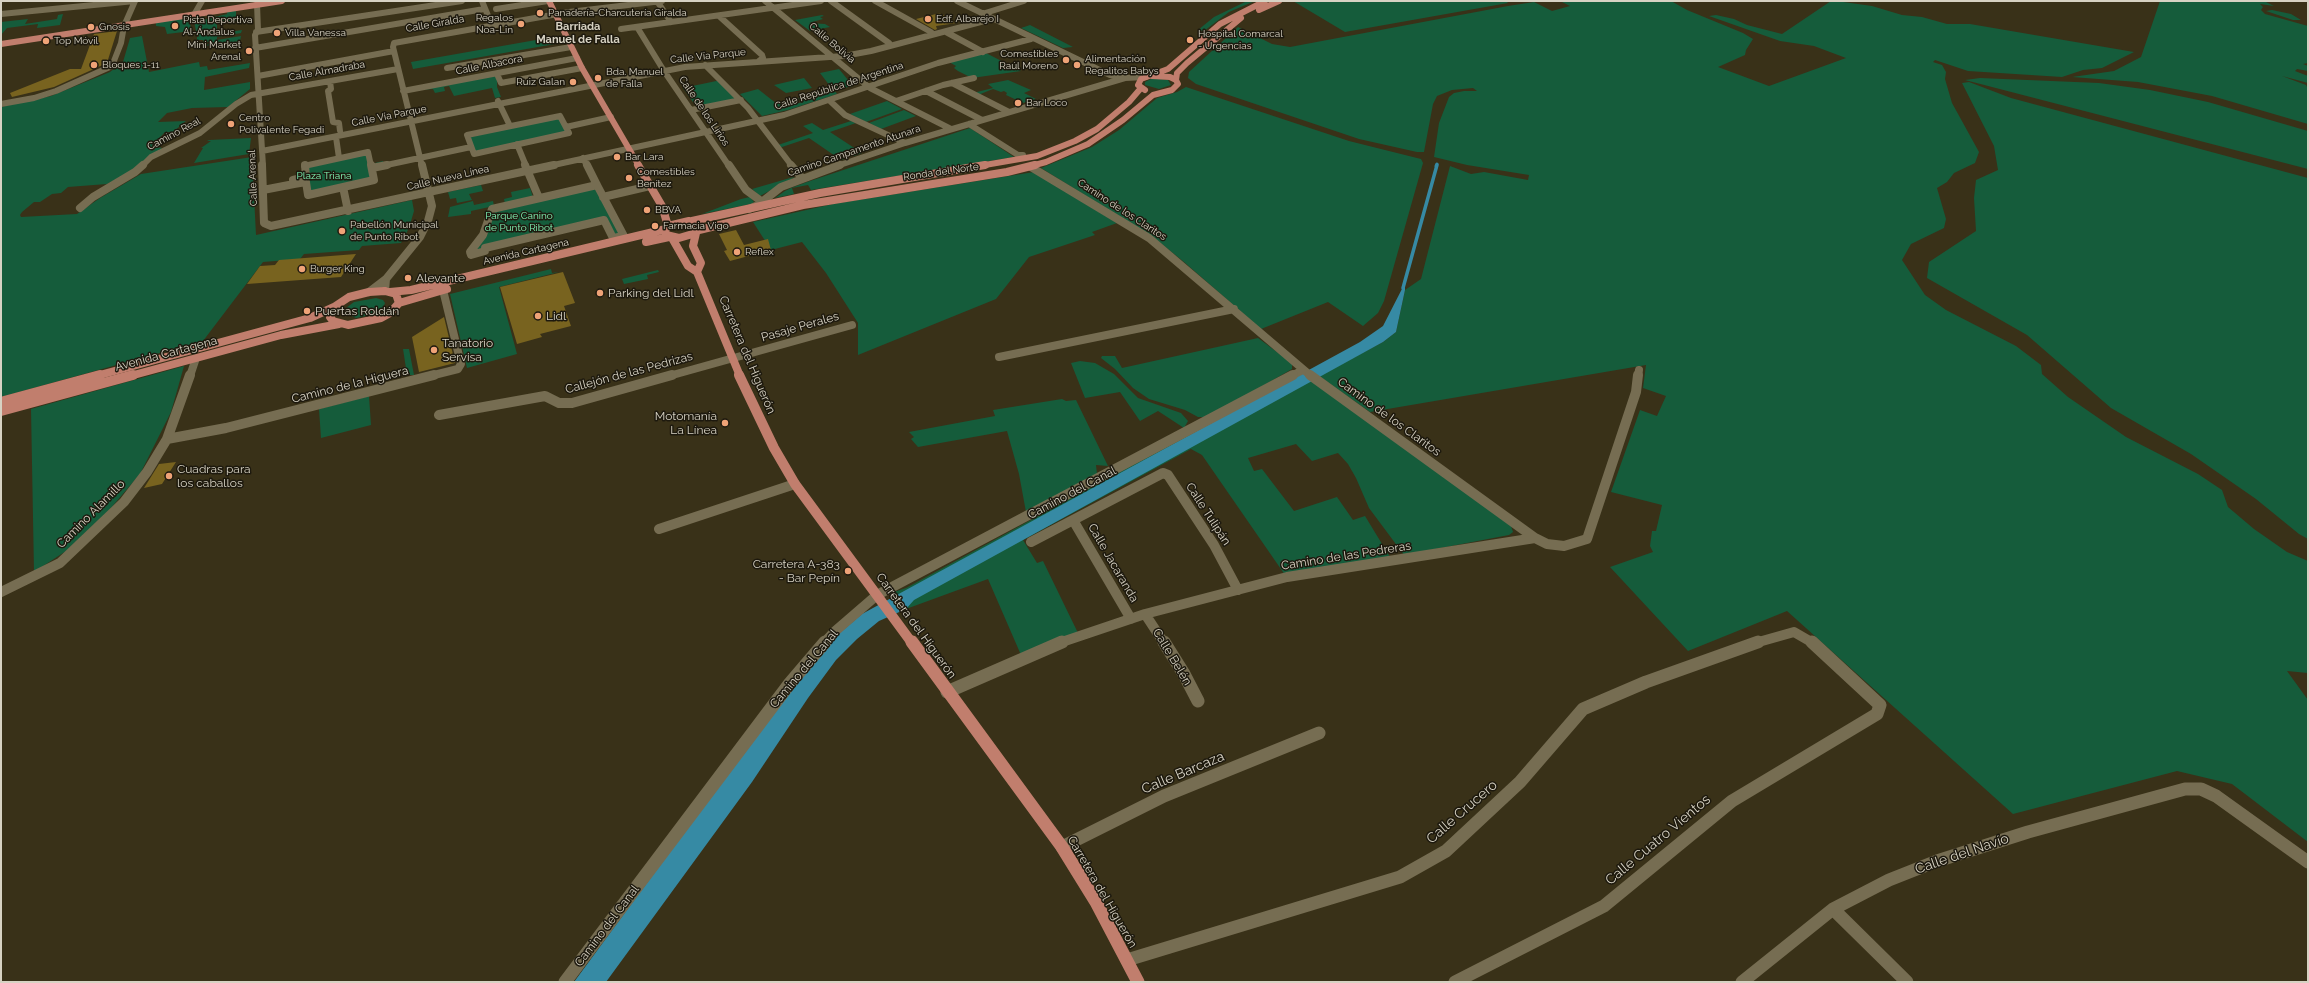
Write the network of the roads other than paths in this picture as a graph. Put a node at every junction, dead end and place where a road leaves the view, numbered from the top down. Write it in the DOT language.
graph roads {
  1 [pos="71,1"];
  2 [pos="135,1"];
  3 [pos="202,1"];
  4 [pos="282,1"];
  5 [pos="460,1"];
  6 [pos="482,1"];
  7 [pos="548,1"];
  8 [pos="589,1"];
  9 [pos="657,1"];
  10 [pos="662,1"];
  11 [pos="765,1"];
  12 [pos="821,1"];
  13 [pos="831,1"];
  14 [pos="875,1"];
  15 [pos="956,1"];
  16 [pos="1024,1"];
  17 [pos="1265,1"];
  18 [pos="1280,1"];
  19 [pos="101,3"];
  20 [pos="257,4"];
  21 [pos="397,8"];
  22 [pos="58,9"];
  23 [pos="484,9"];
  24 [pos="593,9"];
  25 [pos="775,9"];
  26 [pos="496,10"];
  27 [pos="196,13"];
  28 [pos="1,14"];
  29 [pos="554,14"];
  30 [pos="719,16"];
  31 [pos="987,17"];
  32 [pos="671,22"];
  33 [pos="397,23"];
  34 [pos="495,24"];
  35 [pos="124,26"];
  36 [pos="637,27"];
  37 [pos="621,30"];
  38 [pos="256,32"];
  39 [pos="931,32"];
  40 [pos="946,32"];
  41 [pos="1031,39"];
  42 [pos="889,43"];
  43 [pos="1,44"];
  44 [pos="571,47"];
  45 [pos="255,48"];
  46 [pos="394,52"];
  47 [pos="983,52"];
  48 [pos="832,55"];
  49 [pos="578,58"];
  50 [pos="761,59"];
  51 [pos="705,65"];
  52 [pos="447,68"];
  53 [pos="582,68"];
  54 [pos="398,69"];
  55 [pos="663,70"];
  56 [pos="497,74"];
  57 [pos="258,76"];
  58 [pos="325,76"];
  59 [pos="1149,76"];
  60 [pos="974,78"];
  61 [pos="1125,78"];
  62 [pos="1176,78"];
  63 [pos="1108,81"];
  64 [pos="952,83"];
  65 [pos="592,84"];
  66 [pos="869,87"];
  67 [pos="1139,89"];
  68 [pos="404,91"];
  69 [pos="926,91"];
  70 [pos="1167,91"];
  71 [pos="259,93"];
  72 [pos="742,101"];
  73 [pos="896,101"];
  74 [pos="499,102"];
  75 [pos="831,102"];
  76 [pos="1,104"];
  77 [pos="690,110"];
  78 [pos="1009,112"];
  79 [pos="610,116"];
  80 [pos="410,120"];
  81 [pos="982,120"];
  82 [pos="758,121"];
  83 [pos="333,122"];
  84 [pos="969,124"];
  85 [pos="565,125"];
  86 [pos="510,126"];
  87 [pos="951,129"];
  88 [pos="706,132"];
  89 [pos="335,134"];
  90 [pos="905,143"];
  91 [pos="517,144"];
  92 [pos="471,145"];
  93 [pos="262,149"];
  94 [pos="628,149"];
  95 [pos="419,156"];
  96 [pos="1022,156"];
  97 [pos="339,158"];
  98 [pos="583,158"];
  99 [pos="371,166"];
  100 [pos="1031,167"];
  101 [pos="528,170"];
  102 [pos="802,178"];
  103 [pos="306,179"];
  104 [pos="597,185"];
  105 [pos="650,186"];
  106 [pos="343,187"];
  107 [pos="263,188"];
  108 [pos="430,192"];
  109 [pos="603,197"];
  110 [pos="539,198"];
  111 [pos="761,201"];
  112 [pos="662,206"];
  113 [pos="80,208"];
  114 [pos="747,210"];
  115 [pos="348,211"];
  116 [pos="688,221"];
  117 [pos="271,226"];
  118 [pos="669,232"];
  119 [pos="698,232"];
  120 [pos="697,272"];
  121 [pos="386,279"];
  122 [pos="443,290"];
  123 [pos="387,291"];
  124 [pos="369,292"];
  125 [pos="399,303"];
  126 [pos="334,307"];
  127 [pos="1234,309"];
  128 [pos="339,324"];
  129 [pos="852,325"];
  130 [pos="999,357"];
  131 [pos="196,358"];
  132 [pos="732,358"];
  133 [pos="1303,370"];
  134 [pos="1639,370"];
  135 [pos="1,402"];
  136 [pos="1,412"];
  137 [pos="439,415"];
  138 [pos="167,439"];
  139 [pos="795,484"];
  140 [pos="1073,520"];
  141 [pos="659,530"];
  142 [pos="1535,538"];
  143 [pos="1031,542"];
  144 [pos="1238,590"];
  145 [pos="1,592"];
  146 [pos="877,595"];
  147 [pos="1145,614"];
  148 [pos="1131,619"];
  149 [pos="1785,633"];
  150 [pos="947,692"];
  151 [pos="1198,702"];
  152 [pos="1319,733"];
  153 [pos="1062,846"];
  154 [pos="2308,862"];
  155 [pos="1833,909"];
  156 [pos="1127,960"];
  157 [pos="565,982"];
  158 [pos="1138,982"];
  159 [pos="1455,982"];
  160 [pos="1742,982"];
  161 [pos="1907,982"];
  1 -- 22 [label="street"];
  2 -- 19 [label="street"];
  2 -- 35 [label="street"];
  3 -- 27 [label="street"];
  4 -- 20 [label="main road"];
  5 -- 21 [label="street"];
  6 -- 23 [label="street"];
  7 -- 26 [label="street"];
  7 -- 29 [label="main road"];
  8 -- 24 [label="street"];
  9 -- 10 [label="street, Calle Giralda"];
  9 -- 24 [label="street, Calle Giralda"];
  9 -- 32 [label="street"];
  11 -- 25 [label="street, Calle Bolivia"];
  12 -- 25 [label="street"];
  13 -- 42 [label="street"];
  14 -- 39 [label="street"];
  15 -- 31 [label="street"];
  16 -- 31 [label="street"];
  17 -- 59 [label="main road, Ronda del Norte"];
  18 -- 62 [label="main road, Ronda del Norte"];
  19 -- 22 [label="street"];
  20 -- 27 [label="main road"];
  20 -- 38 [label="street, Calle Arenal"];
  21 -- 33 [label="street"];
  21 -- 38 [label="street"];
  22 -- 28 [label="street"];
  23 -- 33 [label="street"];
  23 -- 34 [label="street"];
  24 -- 29 [label="street, Calle Giralda"];
  25 -- 30 [label="street"];
  25 -- 48 [label="street, Calle Bolivia"];
  27 -- 35 [label="main road"];
  29 -- 34 [label="street, Calle Giralda"];
  29 -- 44 [label="main road"];
  30 -- 32 [label="street"];
  30 -- 50 [label="street"];
  31 -- 39 [label="street, Calle Vía Parque"];
  31 -- 40 [label="street, Calle Vía Parque"];
  31 -- 41 [label="street"];
  32 -- 36 [label="street"];
  33 -- 45 [label="street"];
  34 -- 46 [label="street, Calle Giralda"];
  35 -- 43 [label="main road"];
  35 -- 76 [label="street"];
  36 -- 37 [label="street"];
  36 -- 55 [label="street, Calle de los Lirios"];
  38 -- 45 [label="street, Calle Arenal"];
  39 -- 42 [label="street, Calle Vía Parque"];
  40 -- 47 [label="street"];
  40 -- 48 [label="street, Calle Vía Parque"];
  41 -- 47 [label="street, Calle República de Argentina"];
  41 -- 61 [label="street"];
  42 -- 48 [label="street, Calle Vía Parque"];
  44 -- 49 [label="main road"];
  44 -- 52 [label="street"];
  45 -- 57 [label="street, Calle Arenal"];
  46 -- 54 [label="street"];
  46 -- 58 [label="street"];
  47 -- 66 [label="street, Calle República de Argentina"];
  48 -- 50 [label="street, Calle Vía Parque"];
  48 -- 66 [label="street, Calle Bolivia"];
  49 -- 53 [label="main road"];
  49 -- 56 [label="street, Calle Albacora"];
  50 -- 51 [label="street, Calle Vía Parque"];
  50 -- 55 [label="street, Calle Vía Parque"];
  51 -- 55 [label="street, Calle Vía Parque"];
  51 -- 72 [label="street"];
  53 -- 56 [label="street"];
  53 -- 65 [label="main road"];
  54 -- 58 [label="street, Calle Almadraba"];
  54 -- 68 [label="street"];
  55 -- 65 [label="street, Calle Vía Parque"];
  55 -- 77 [label="street, Calle de los Lirios"];
  56 -- 68 [label="street, Calle Albacora"];
  57 -- 58 [label="street"];
  57 -- 71 [label="street, Calle Arenal"];
  58 -- 71 [label="street, Calle Almadraba"];
  58 -- 83 [label="street"];
  59 -- 61 [label="street"];
  59 -- 62 [label="main road"];
  59 -- 67 [label="main road, Ronda del Norte"];
  60 -- 64 [label="street"];
  61 -- 63 [label="street"];
  62 -- 70 [label="main road, Ronda del Norte"];
  63 -- 67 [label="street"];
  63 -- 78 [label="street"];
  64 -- 69 [label="street"];
  64 -- 78 [label="street"];
  65 -- 74 [label="street, Calle Vía Parque"];
  65 -- 79 [label="main road"];
  66 -- 73 [label="street, Calle Bolivia"];
  66 -- 75 [label="street, Calle República de Argentina"];
  67 -- 70 [label="main road"];
  67 -- 96 [label="main road, Ronda del Norte"];
  68 -- 80 [label="street"];
  69 -- 73 [label="street"];
  69 -- 81 [label="street"];
  70 -- 100 [label="main road, Ronda del Norte"];
  71 -- 93 [label="street, Calle Arenal"];
  71 -- 113 [label="street, Camino Real"];
  72 -- 77 [label="street"];
  72 -- 82 [label="street"];
  73 -- 87 [label="street, Calle Bolivia"];
  74 -- 80 [label="street, Calle Vía Parque"];
  74 -- 86 [label="street"];
  75 -- 82 [label="street, Calle República de Argentina"];
  75 -- 90 [label="street"];
  77 -- 88 [label="street, Calle de los Lirios"];
  78 -- 81 [label="street"];
  79 -- 85 [label="street"];
  79 -- 94 [label="main road"];
  80 -- 89 [label="street, Calle Vía Parque"];
  80 -- 95 [label="street"];
  81 -- 84 [label="street"];
  82 -- 88 [label="street, Calle República de Argentina"];
  82 -- 102 [label="street"];
  83 -- 89 [label="street"];
  83 -- 89 [label="street"];
  84 -- 87 [label="street, Camino Campamento Atunara"];
  84 -- 96 [label="street"];
  85 -- 86 [label="street"];
  85 -- 91 [label="street"];
  86 -- 92 [label="street"];
  87 -- 90 [label="street, Camino Campamento Atunara"];
  88 -- 94 [label="street, Calle República de Argentina"];
  88 -- 111 [label="street, Calle de los Lirios"];
  89 -- 93 [label="street, Calle Vía Parque"];
  89 -- 97 [label="street"];
  90 -- 102 [label="street, Camino Campamento Atunara"];
  91 -- 92 [label="street"];
  91 -- 101 [label="street"];
  92 -- 95 [label="street"];
  93 -- 107 [label="street, Calle Arenal"];
  94 -- 98 [label="street, Calle Nueva Línea"];
  94 -- 105 [label="main road"];
  95 -- 99 [label="street"];
  95 -- 108 [label="street"];
  96 -- 114 [label="main road, Ronda del Norte"];
  97 -- 99 [label="street"];
  97 -- 103 [label="street"];
  98 -- 101 [label="street, Calle Nueva Línea"];
  98 -- 104 [label="street"];
  99 -- 106 [label="street"];
  100 -- 119 [label="main road, Ronda del Norte"];
  100 -- 127 [label="street, Camino de los Claritos"];
  101 -- 108 [label="street, Calle Nueva Línea"];
  101 -- 110 [label="street"];
  102 -- 111 [label="street, Camino Campamento Atunara"];
  103 -- 106 [label="street"];
  103 -- 107 [label="street"];
  104 -- 109 [label="street"];
  104 -- 110 [label="street"];
  105 -- 109 [label="street"];
  105 -- 112 [label="main road"];
  106 -- 115 [label="street"];
  107 -- 117 [label="street, Calle Arenal"];
  108 -- 115 [label="street, Calle Nueva Línea"];
  108 -- 121 [label="street"];
  109 -- 110 [label="street"];
  111 -- 114 [label="street, Camino Campamento Atunara"];
  112 -- 116 [label="main road"];
  112 -- 118 [label="main road"];
  114 -- 116 [label="main road, Ronda del Norte"];
  115 -- 117 [label="street, Calle Nueva Línea"];
  116 -- 118 [label="main road, Ronda del Norte"];
  116 -- 119 [label="main road"];
  118 -- 119 [label="main road, Ronda del Norte"];
  118 -- 120 [label="main road"];
  118 -- 122 [label="main road, Avenida Cartagena"];
  118 -- 123 [label="main road, Avenida Cartagena"];
  119 -- 120 [label="main road"];
  120 -- 132 [label="main road, Carretera del Higuerón"];
  121 -- 123 [label="street"];
  121 -- 124 [label="street"];
  122 -- 125 [label="main road, Avenida Cartagena"];
  122 -- 138 [label="street, Camino de la Higuera"];
  123 -- 124 [label="main road, Avenida Cartagena"];
  123 -- 125 [label="main road"];
  124 -- 126 [label="main road, Avenida Cartagena"];
  125 -- 128 [label="main road, Avenida Cartagena"];
  126 -- 128 [label="main road"];
  126 -- 135 [label="main road, Avenida Cartagena"];
  127 -- 130 [label="street"];
  127 -- 133 [label="street, Camino de los Claritos"];
  128 -- 131 [label="main road, Avenida Cartagena"];
  129 -- 132 [label="street, Pasaje Perales"];
  131 -- 136 [label="main road, Avenida Cartagena"];
  131 -- 138 [label="street, Camino Alamillo"];
  132 -- 137 [label="street, Callejón de las Pedrizas"];
  132 -- 139 [label="main road, Carretera del Higuerón"];
  133 -- 142 [label="street, Camino de los Claritos"];
  133 -- 146 [label="street, Camino del Canal"];
  134 -- 142 [label="street"];
  138 -- 145 [label="street, Camino Alamillo"];
  139 -- 141 [label="street"];
  139 -- 146 [label="main road, Carretera del Higuerón"];
  140 -- 143 [label="street, Calle Tulipán"];
  140 -- 144 [label="street, Calle Tulipán"];
  140 -- 148 [label="street, Calle Jacaranda"];
  142 -- 144 [label="street, Camino de las Pedreras"];
  144 -- 147 [label="street, Camino de las Pedreras"];
  146 -- 150 [label="main road, Carretera del Higuerón"];
  146 -- 157 [label="street, Camino del Canal"];
  147 -- 148 [label="street, Camino de las Pedreras"];
  147 -- 151 [label="street, Calle Belén"];
  148 -- 150 [label="street, Camino de las Pedreras"];
  149 -- 156 [label="street, Calle Crucero"];
  149 -- 159 [label="street, Calle Cuatro Vientos"];
  150 -- 153 [label="main road, Carretera del Higuerón"];
  152 -- 153 [label="street, Calle Barcaza"];
  153 -- 156 [label="main road, Carretera del Higuerón"];
  154 -- 155 [label="street, Calle del Navío"];
  155 -- 160 [label="street, Calle del Navío"];
  155 -- 161 [label="street"];
  156 -- 158 [label="main road, Carretera del Higuerón"];
}
